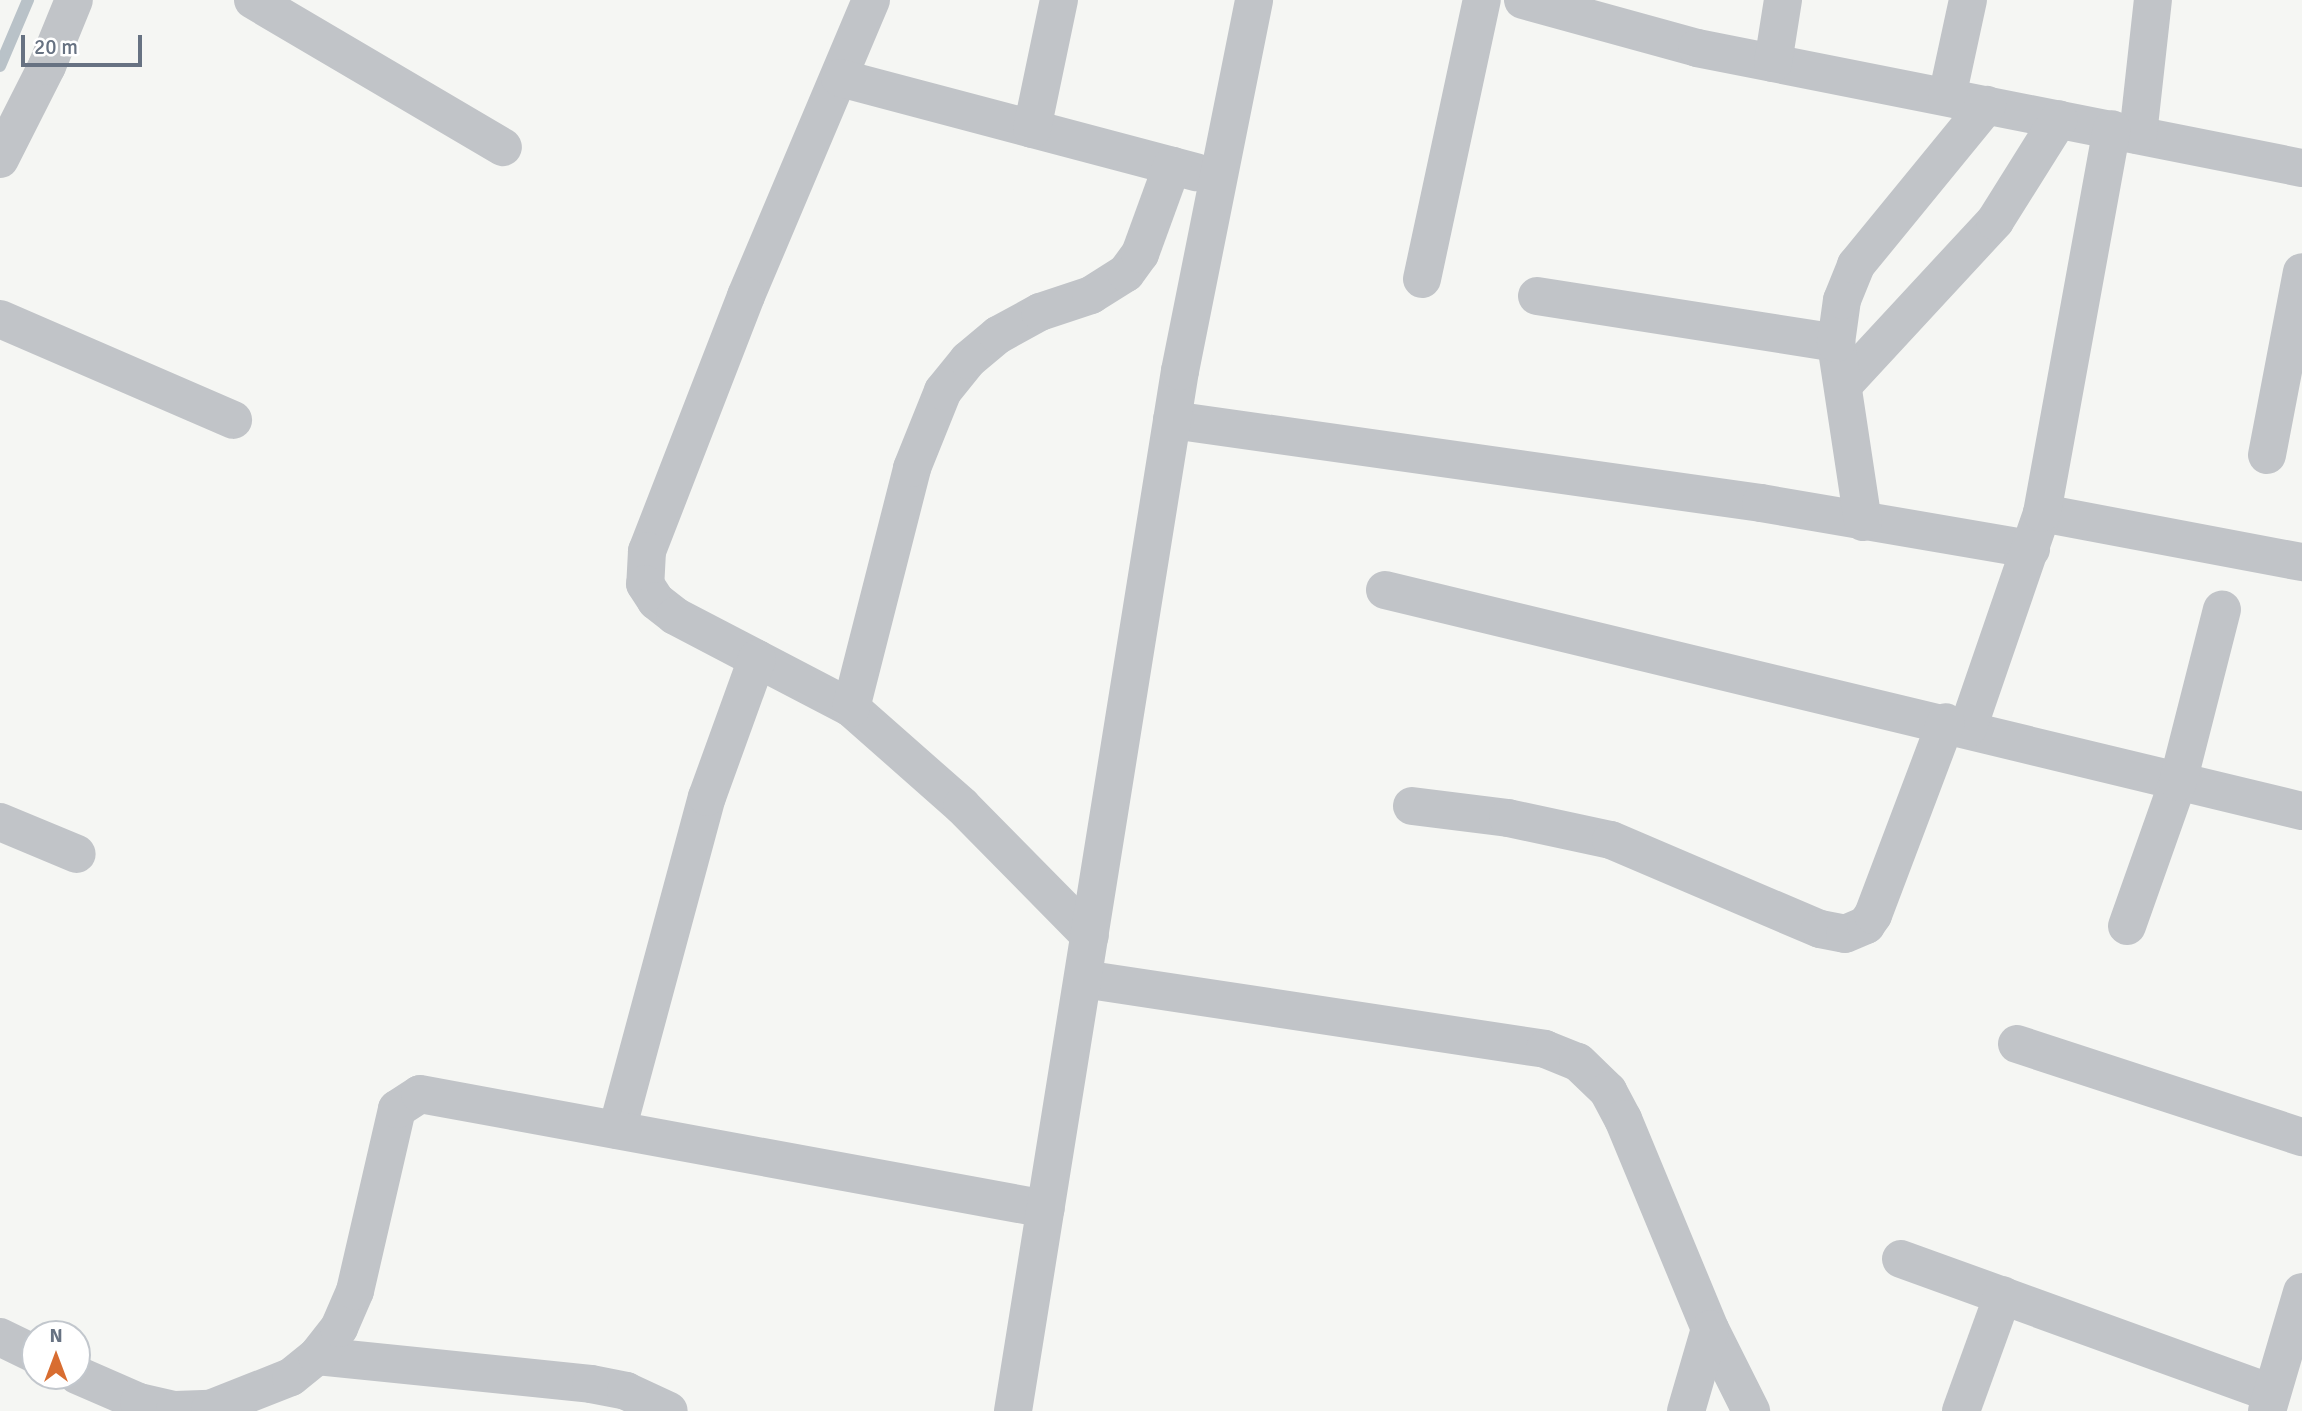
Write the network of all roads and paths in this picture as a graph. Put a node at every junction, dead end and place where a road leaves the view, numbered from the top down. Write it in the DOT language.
graph roads {
  1 [pos="74,0"];
  2 [pos="254,0"];
  3 [pos="871,0"];
  4 [pos="1059,0"];
  5 [pos="1254,0"];
  6 [pos="1482,0"];
  7 [pos="1523,0"];
  8 [pos="1783,0"];
  9 [pos="1968,0"];
  10 [pos="2153,0"];
  11 [pos="1591,9"];
  12 [pos="1773,63"];
  13 [pos="840,78"];
  14 [pos="1947,97"];
  15 [pos="1987,105"];
  16 [pos="2059,119"];
  17 [pos="1032,129"];
  18 [pos="2125,132"];
  19 [pos="503,148"];
  20 [pos="0,159"];
  21 [pos="1172,166"];
  22 [pos="2302,168"];
  23 [pos="1218,178"];
  24 [pos="2302,272"];
  25 [pos="1422,279"];
  26 [pos="1537,296"];
  27 [pos="0,318"];
  28 [pos="1836,343"];
  29 [pos="1845,383"];
  30 [pos="233,419"];
  31 [pos="1172,419"];
  32 [pos="2267,455"];
  33 [pos="1863,522"];
  34 [pos="2037,531"];
  35 [pos="2302,562"];
  36 [pos="1385,590"];
  37 [pos="2222,610"];
  38 [pos="757,659"];
  39 [pos="851,708"];
  40 [pos="1957,725"];
  41 [pos="2178,782"];
  42 [pos="1412,806"];
  43 [pos="2302,811"];
  44 [pos="0,822"];
  45 [pos="77,854"];
  46 [pos="2127,926"];
  47 [pos="1090,936"];
  48 [pos="1083,979"];
  49 [pos="2017,1044"];
  50 [pos="617,1130"];
  51 [pos="2302,1137"];
  52 [pos="1046,1209"];
  53 [pos="1901,1259"];
  54 [pos="2003,1295"];
  55 [pos="2300,1306"];
  56 [pos="1710,1329"];
  57 [pos="0,1337"];
  58 [pos="21,1347"];
  59 [pos="317,1356"];
  60 [pos="91,1381"];
  61 [pos="2269,1402"];
  62 [pos="210,1410"];
  63 [pos="669,1411"];
  64 [pos="1013,1411"];
  65 [pos="1686,1411"];
  66 [pos="1751,1411"];
  67 [pos="1961,1411"];
  1 -- 20 [label="street"];
  2 -- 19 [label="street"];
  3 -- 13 [label="street"];
  4 -- 17 [label="street"];
  5 -- 23 [label="street"];
  6 -- 25 [label="street"];
  7 -- 11 [label="street"];
  8 -- 12 [label="street"];
  9 -- 14 [label="street"];
  10 -- 18 [label="street"];
  11 -- 12 [label="street"];
  12 -- 14 [label="street"];
  13 -- 17 [label="street"];
  13 -- 38 [label="street"];
  14 -- 15 [label="street"];
  15 -- 16 [label="street"];
  15 -- 28 [label="street"];
  16 -- 18 [label="street"];
  16 -- 29 [label="street"];
  17 -- 21 [label="street"];
  18 -- 22 [label="street"];
  18 -- 34 [label="street"];
  21 -- 23 [label="street"];
  21 -- 39 [label="street"];
  23 -- 31 [label="street"];
  24 -- 32 [label="street"];
  26 -- 28 [label="street"];
  27 -- 30 [label="street"];
  28 -- 29 [label="street"];
  29 -- 33 [label="street"];
  31 -- 33 [label="street"];
  31 -- 47 [label="street"];
  33 -- 34 [label="street"];
  34 -- 35 [label="street"];
  34 -- 40 [label="street"];
  36 -- 40 [label="street"];
  37 -- 41 [label="street"];
  38 -- 39 [label="street"];
  38 -- 50 [label="street"];
  39 -- 47 [label="street"];
  40 -- 41 [label="street"];
  40 -- 42 [label="street"];
  41 -- 43 [label="street"];
  41 -- 46 [label="street"];
  44 -- 45 [label="street"];
  47 -- 48 [label="street"];
  48 -- 52 [label="street"];
  48 -- 56 [label="street"];
  49 -- 51 [label="street"];
  50 -- 52 [label="street"];
  50 -- 59 [label="street"];
  52 -- 64 [label="street"];
  53 -- 54 [label="street"];
  54 -- 61 [label="street"];
  54 -- 67 [label="street"];
  55 -- 61 [label="street"];
  56 -- 65 [label="street"];
  56 -- 66 [label="street"];
  57 -- 58 [label="street"];
  59 -- 62 [label="street"];
  59 -- 63 [label="street"];
  60 -- 62 [label="street"];
}
